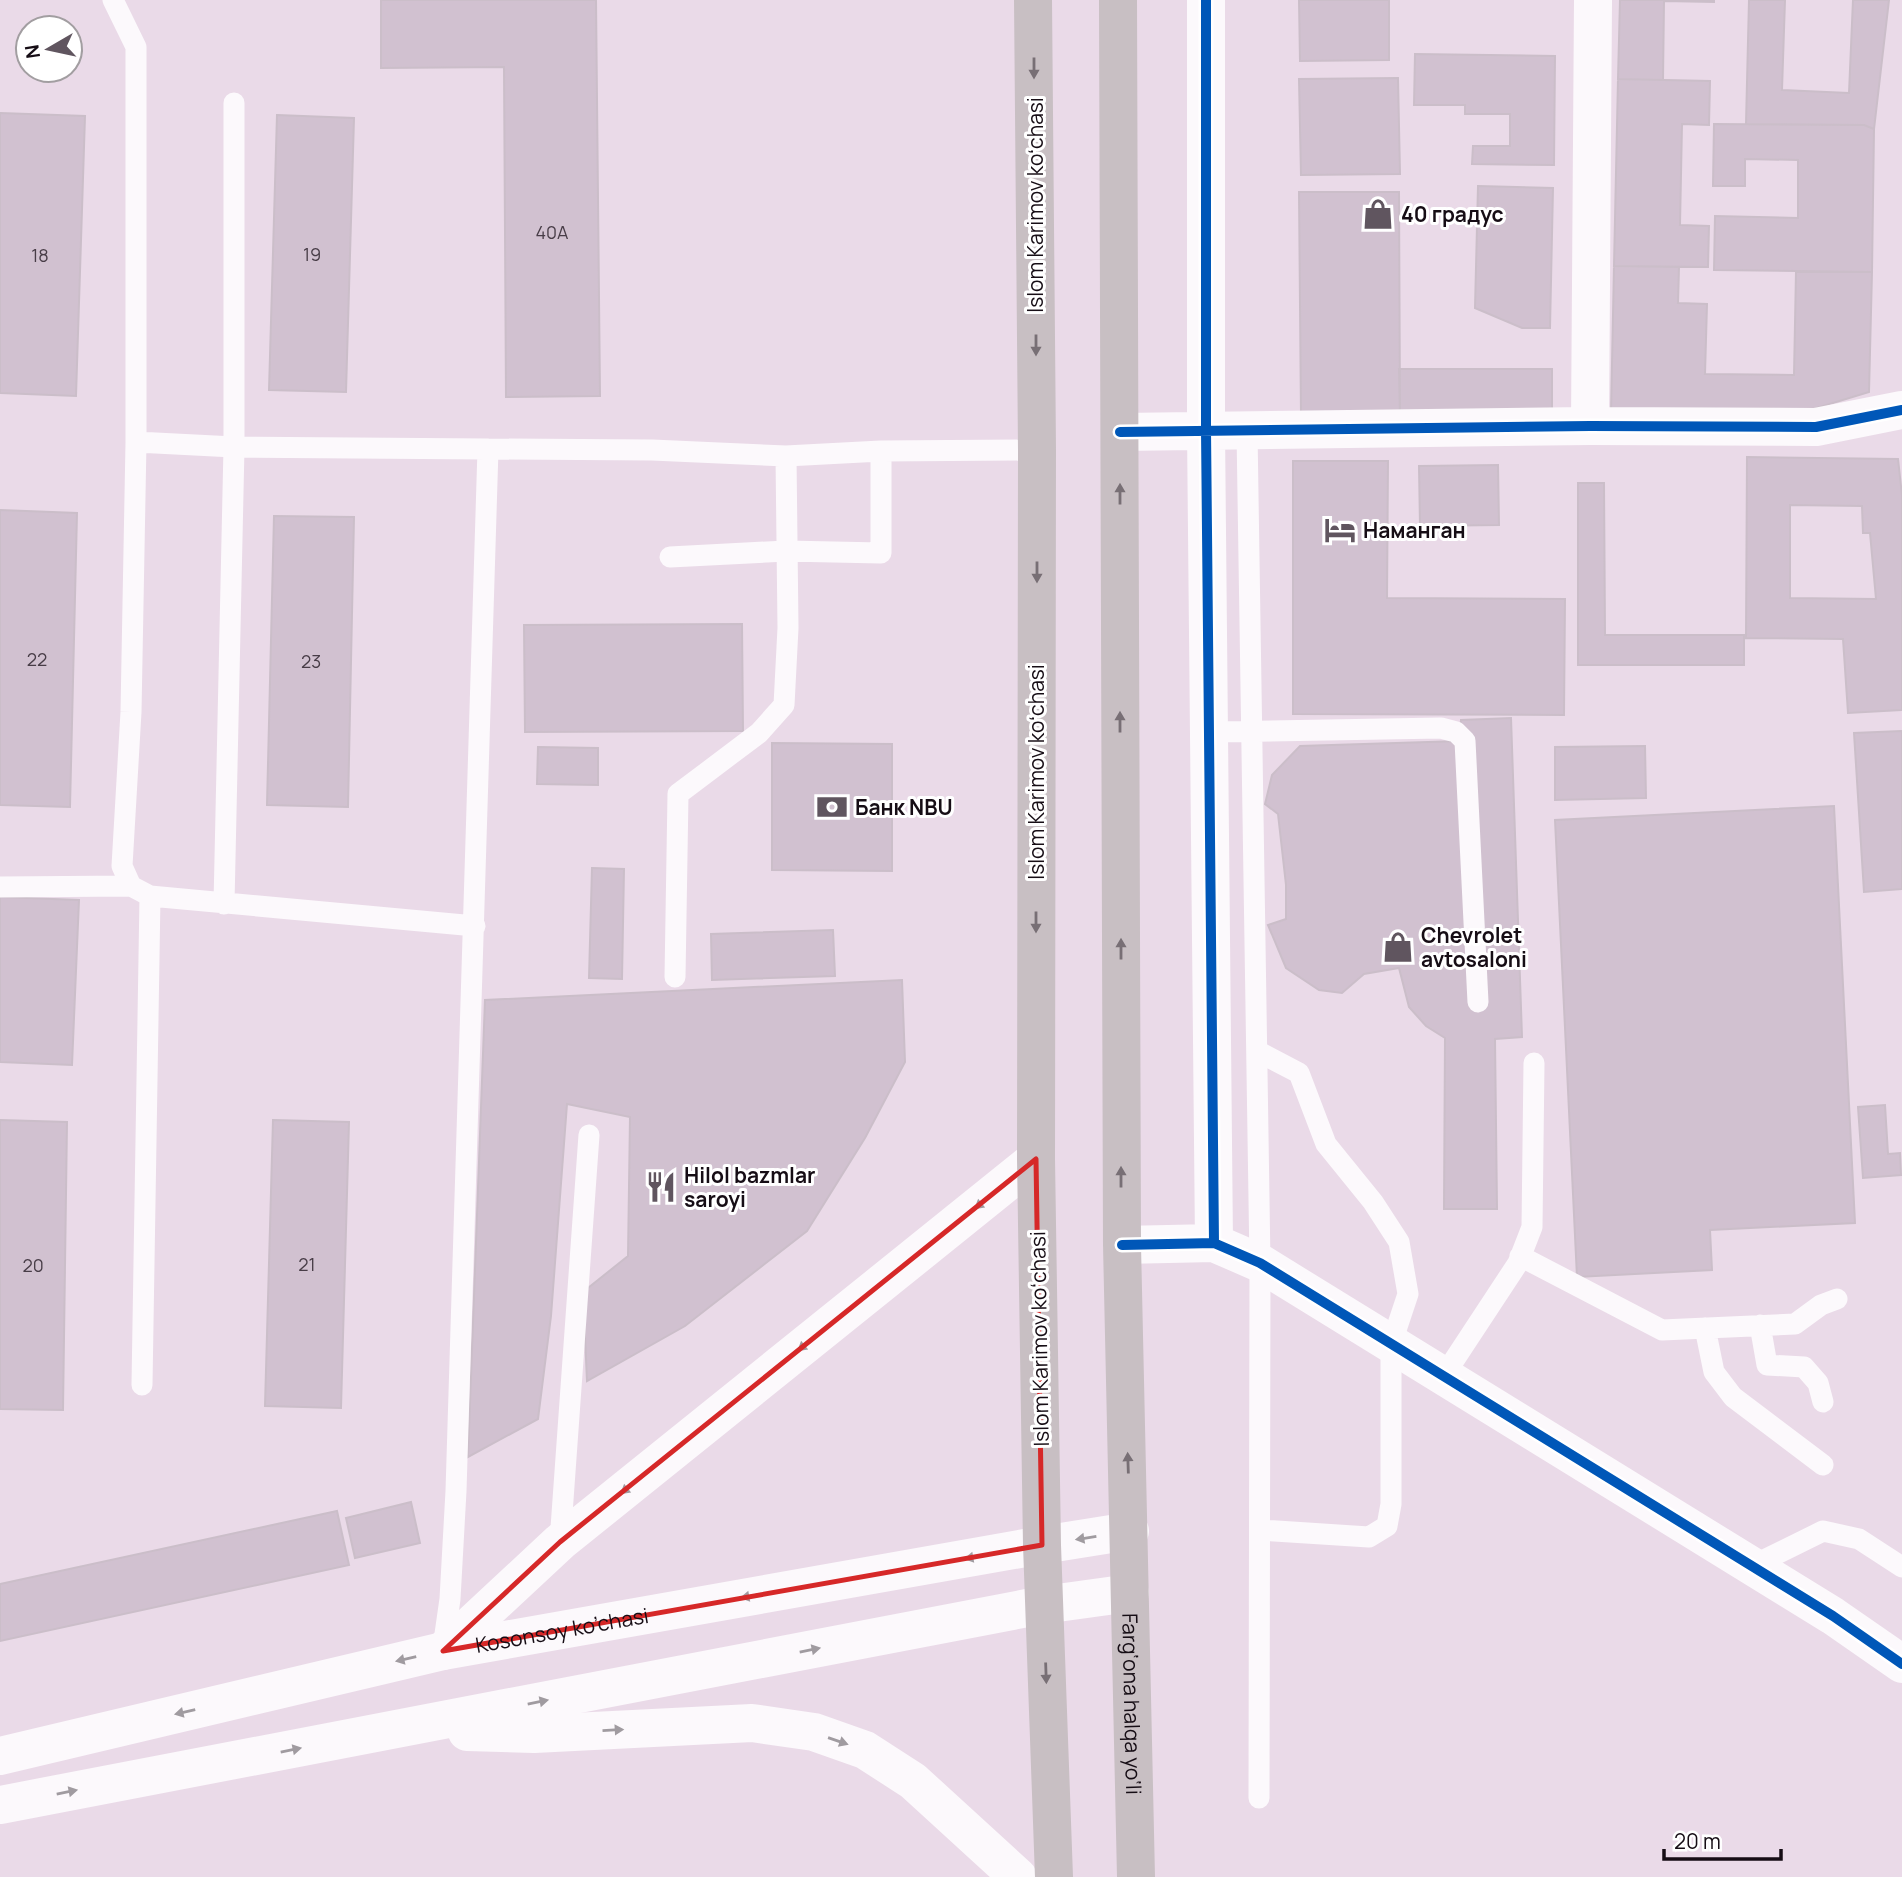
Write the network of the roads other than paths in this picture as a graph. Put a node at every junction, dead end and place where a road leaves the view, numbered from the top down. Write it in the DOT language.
graph roads {
  1 [pos="113,0"];
  2 [pos="1033,0"];
  3 [pos="1118,0"];
  4 [pos="1206,0"];
  5 [pos="1593,0"];
  6 [pos="234,103"];
  7 [pos="1902,410"];
  8 [pos="1590,426"];
  9 [pos="1206,430"];
  10 [pos="1247,431"];
  11 [pos="1120,432"];
  12 [pos="136,443"];
  13 [pos="234,447"];
  14 [pos="488,449"];
  15 [pos="1037,450"];
  16 [pos="881,451"];
  17 [pos="786,456"];
  18 [pos="786,551"];
  19 [pos="670,557"];
  20 [pos="1211,732"];
  21 [pos="1252,732"];
  22 [pos="131,886"];
  23 [pos="0,887"];
  24 [pos="150,896"];
  25 [pos="224,904"];
  26 [pos="475,926"];
  27 [pos="675,977"];
  28 [pos="1478,1002"];
  29 [pos="1257,1051"];
  30 [pos="1534,1062"];
  31 [pos="589,1135"];
  32 [pos="1036,1159"];
  33 [pos="1213,1243"];
  34 [pos="1122,1245"];
  35 [pos="1520,1256"];
  36 [pos="1260,1263"];
  37 [pos="1838,1299"];
  38 [pos="1760,1325"];
  39 [pos="1705,1328"];
  40 [pos="1391,1345"];
  41 [pos="1443,1377"];
  42 [pos="142,1385"];
  43 [pos="1823,1402"];
  44 [pos="1823,1465"];
  45 [pos="1260,1530"];
  46 [pos="1130,1531"];
  47 [pos="560,1542"];
  48 [pos="1042,1545"];
  49 [pos="1752,1566"];
  50 [pos="1902,1567"];
  51 [pos="1130,1593"];
  52 [pos="1044,1605"];
  53 [pos="443,1651"];
  54 [pos="1902,1664"];
  55 [pos="398,1729"];
  56 [pos="0,1756"];
  57 [pos="1259,1798"];
  58 [pos="0,1805"];
  59 [pos="1017,1877"];
  60 [pos="1054,1877"];
  61 [pos="1136,1877"];
  1 -- 12 [label="lane"];
  2 -- 15 [label="highway, Islom Karimov koʻchasi, one-way"];
  3 -- 11 [label="highway"];
  4 -- 9 [label="main road"];
  5 -- 8 [label="main road"];
  6 -- 13 [label="lane"];
  7 -- 8 [label="main road"];
  8 -- 10 [label="main road"];
  9 -- 10 [label="main road"];
  9 -- 11 [label="main road"];
  9 -- 20 [label="main road"];
  10 -- 21 [label="lane"];
  34 -- 11 [label="highway, one-way"];
  12 -- 13 [label="lane"];
  12 -- 22 [label="lane"];
  13 -- 14 [label="lane"];
  13 -- 25 [label="lane"];
  14 -- 17 [label="lane"];
  14 -- 26 [label="lane"];
  15 -- 16 [label="lane"];
  15 -- 32 [label="highway, Islom Karimov koʻchasi, one-way"];
  16 -- 17 [label="lane"];
  16 -- 18 [label="lane"];
  17 -- 18 [label="lane"];
  18 -- 19 [label="lane"];
  18 -- 27 [label="lane"];
  20 -- 21 [label="lane"];
  20 -- 33 [label="main road"];
  21 -- 28 [label="lane"];
  21 -- 29 [label="lane"];
  22 -- 23 [label="lane"];
  22 -- 24 [label="lane"];
  24 -- 25 [label="lane"];
  24 -- 42 [label="lane"];
  25 -- 26 [label="lane"];
  26 -- 53 [label="lane"];
  29 -- 36 [label="lane"];
  29 -- 40 [label="lane"];
  30 -- 35 [label="lane"];
  31 -- 47 [label="lane"];
  32 -- 47 [label="main road, one-way"];
  32 -- 48 [label="highway, Islom Karimov koʻchasi"];
  33 -- 34 [label="main road"];
  33 -- 36 [label="main road"];
  46 -- 34 [label="highway, one-way"];
  35 -- 39 [label="lane"];
  35 -- 41 [label="lane"];
  36 -- 40 [label="main road"];
  36 -- 45 [label="lane"];
  37 -- 38 [label="lane"];
  38 -- 39 [label="lane"];
  38 -- 43 [label="lane"];
  39 -- 44 [label="lane"];
  40 -- 41 [label="main road"];
  40 -- 45 [label="lane"];
  41 -- 49 [label="main road"];
  45 -- 57 [label="lane"];
  46 -- 48 [label="main road, Kosonsoy ko’chasi, one-way"];
  46 -- 51 [label="highway, Farg‘ona halqa yo‘li"];
  47 -- 53 [label="main road"];
  48 -- 52 [label="highway"];
  48 -- 53 [label="main road, Kosonsoy ko’chasi, one-way"];
  49 -- 50 [label="lane"];
  49 -- 54 [label="main road"];
  51 -- 52 [label="main road"];
  51 -- 61 [label="highway, Farg‘ona halqa yo‘li"];
  55 -- 52 [label="main road, one-way"];
  52 -- 60 [label="highway, one-way"];
  53 -- 56 [label="main road, Kosonsoy ko’chasi, one-way"];
  58 -- 55 [label="main road, one-way"];
  55 -- 59 [label="main road, one-way"];
}
